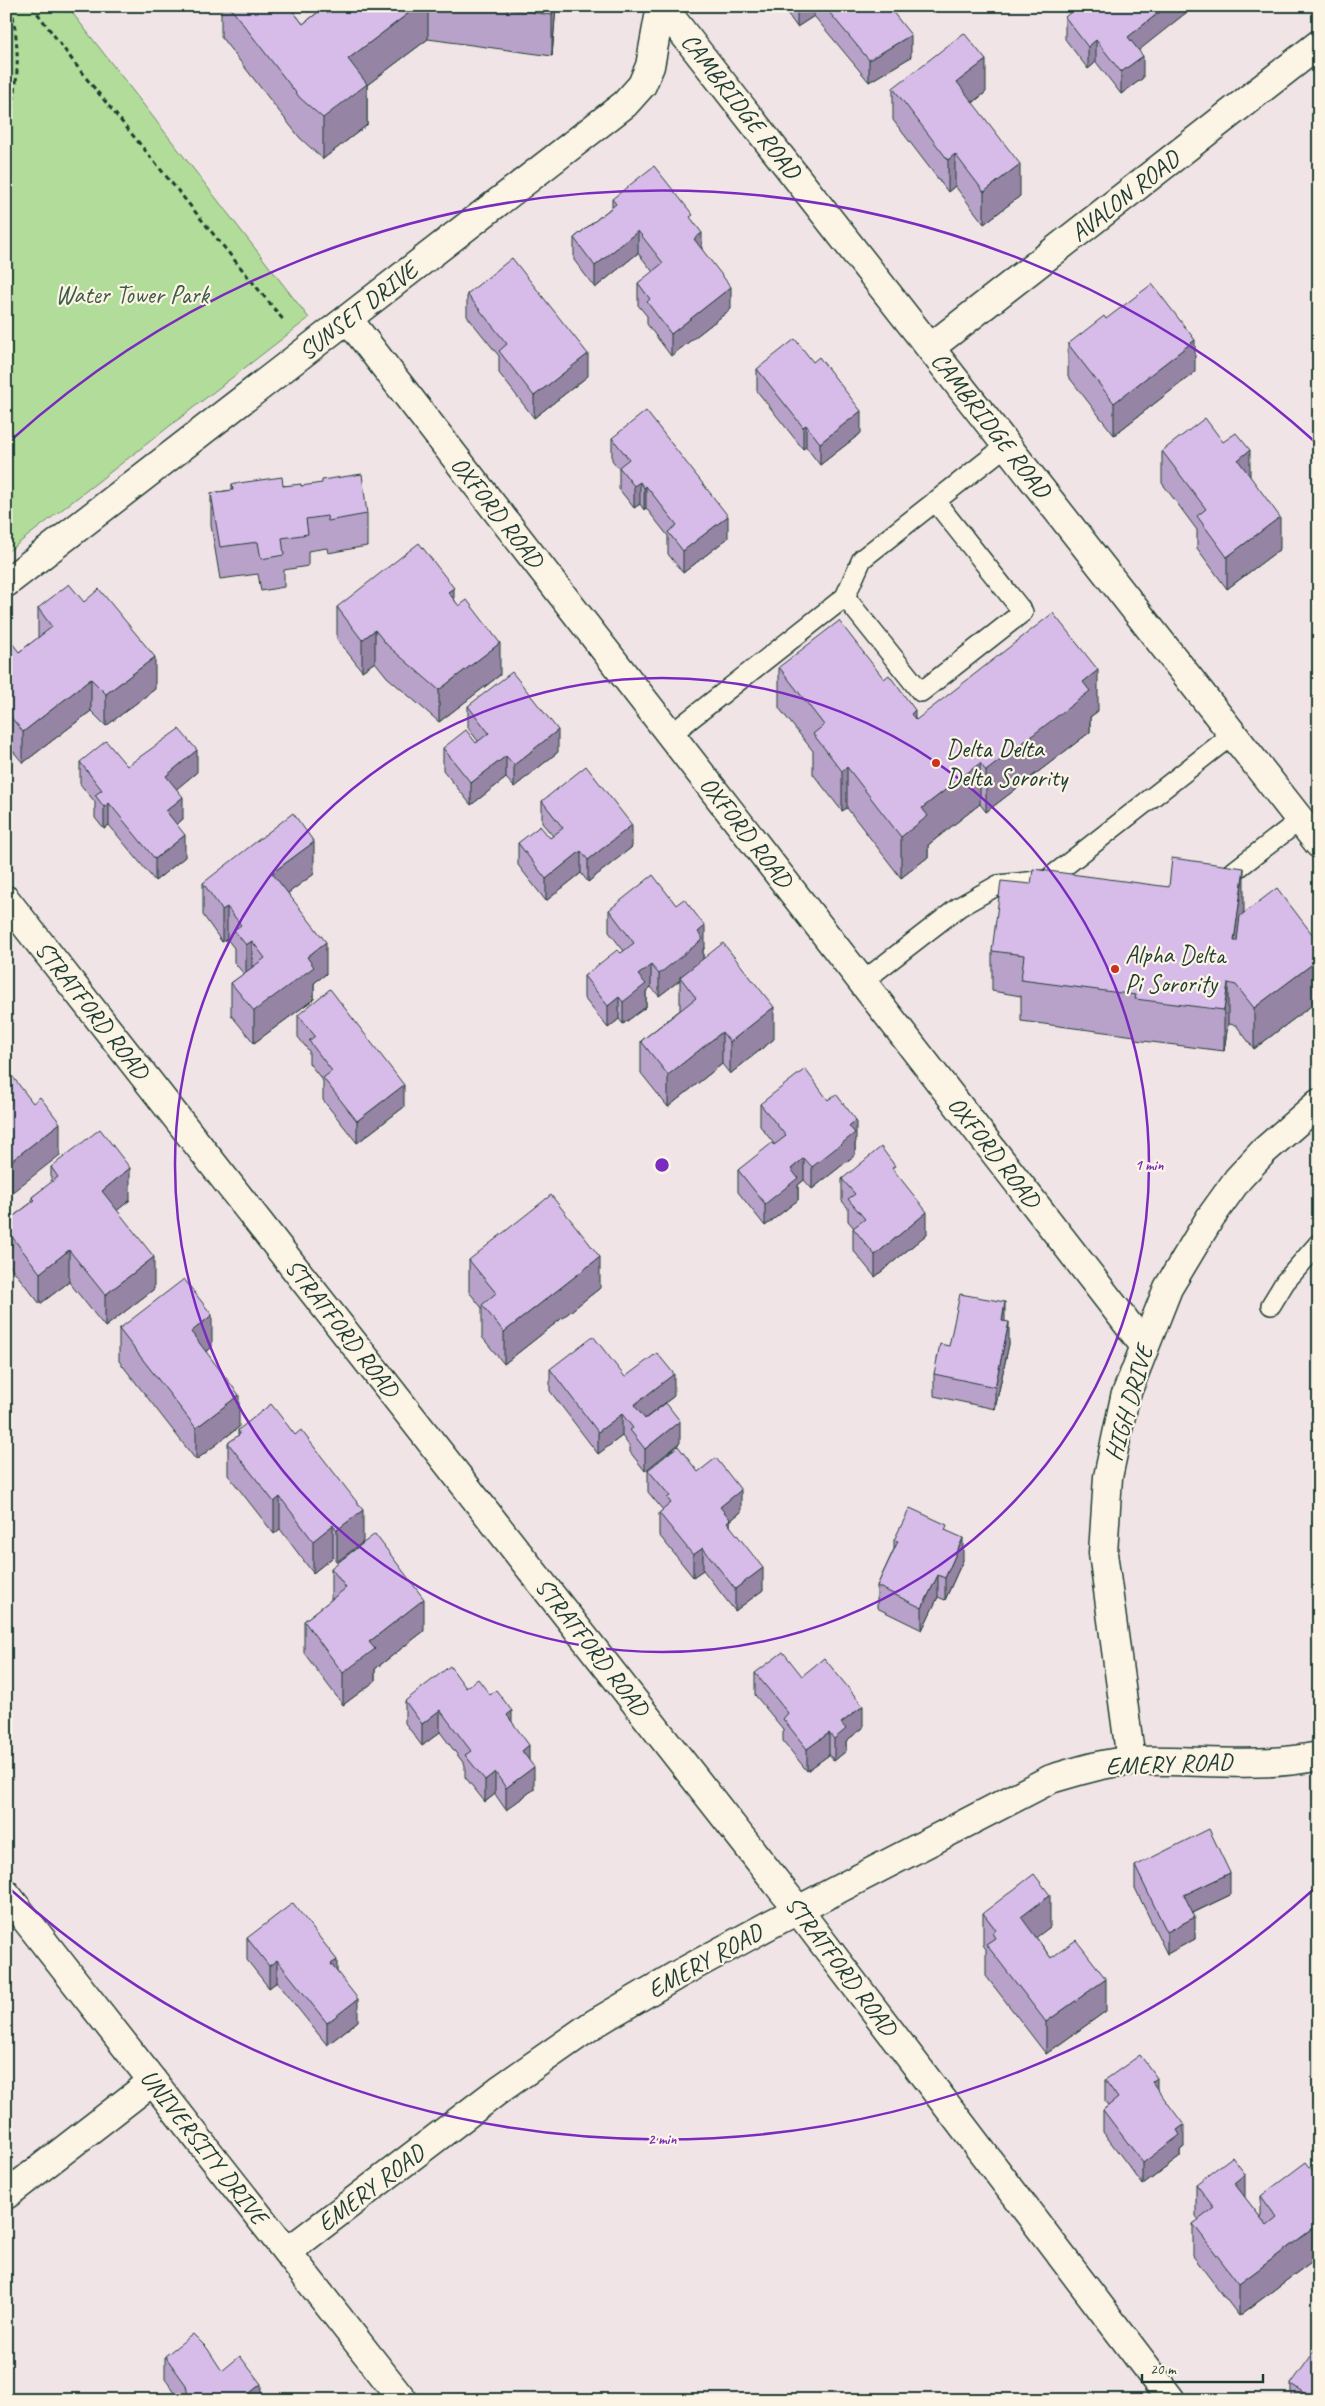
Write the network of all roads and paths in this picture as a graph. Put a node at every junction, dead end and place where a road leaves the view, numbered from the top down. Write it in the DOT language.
graph roads {
  1 [pos="11,6"];
  2 [pos="32,6"];
  3 [pos="662,6"];
  4 [pos="1319,44"];
  5 [pos="6,127"];
  6 [pos="348,319"];
  7 [pos="290,328"];
  8 [pos="930,348"];
  9 [pos="1007,445"];
  10 [pos="935,501"];
  11 [pos="6,583"];
  12 [pos="846,597"];
  13 [pos="1233,734"];
  14 [pos="670,735"];
  15 [pos="1300,820"];
  16 [pos="1319,844"];
  17 [pos="1208,892"];
  18 [pos="6,900"];
  19 [pos="862,982"];
  20 [pos="1319,1104"];
  21 [pos="1319,1243"];
  22 [pos="1270,1305"];
  23 [pos="1144,1345"];
  24 [pos="1319,1756"];
  25 [pos="1131,1761"];
  26 [pos="6,1894"];
  27 [pos="798,1910"];
  28 [pos="153,2081"];
  29 [pos="6,2195"];
  30 [pos="287,2252"];
  31 [pos="403,2400"];
  32 [pos="1171,2400"];
  1 -- 5 [label="path"];
  2 -- 7 [label="path"];
  3 -- 6 [label="street, SUNSET DRIVE"];
  3 -- 8 [label="street, CAMBRIDGE ROAD"];
  4 -- 8 [label="street, AVALON ROAD"];
  6 -- 11 [label="street, SUNSET DRIVE"];
  6 -- 14 [label="street, OXFORD ROAD"];
  8 -- 9 [label="street, CAMBRIDGE ROAD"];
  9 -- 10 [label="lane"];
  9 -- 13 [label="street, CAMBRIDGE ROAD"];
  10 -- 12 [label="lane"];
  10 -- 12 [label="lane"];
  12 -- 14 [label="lane"];
  13 -- 15 [label="street, CAMBRIDGE ROAD"];
  13 -- 19 [label="lane"];
  14 -- 19 [label="street, OXFORD ROAD"];
  15 -- 16 [label="street, CAMBRIDGE ROAD"];
  15 -- 17 [label="lane"];
  18 -- 27 [label="street, STRATFORD ROAD"];
  19 -- 23 [label="street, OXFORD ROAD"];
  20 -- 23 [label="street, HIGH DRIVE"];
  21 -- 22 [label="lane"];
  23 -- 25 [label="street, HIGH DRIVE"];
  24 -- 25 [label="street, EMERY ROAD"];
  25 -- 27 [label="street, EMERY ROAD"];
  26 -- 28 [label="street, UNIVERSITY DRIVE"];
  27 -- 30 [label="street, EMERY ROAD"];
  27 -- 32 [label="street, STRATFORD ROAD"];
  28 -- 29 [label="street"];
  28 -- 30 [label="street, UNIVERSITY DRIVE"];
  30 -- 31 [label="street, UNIVERSITY DRIVE"];
}
